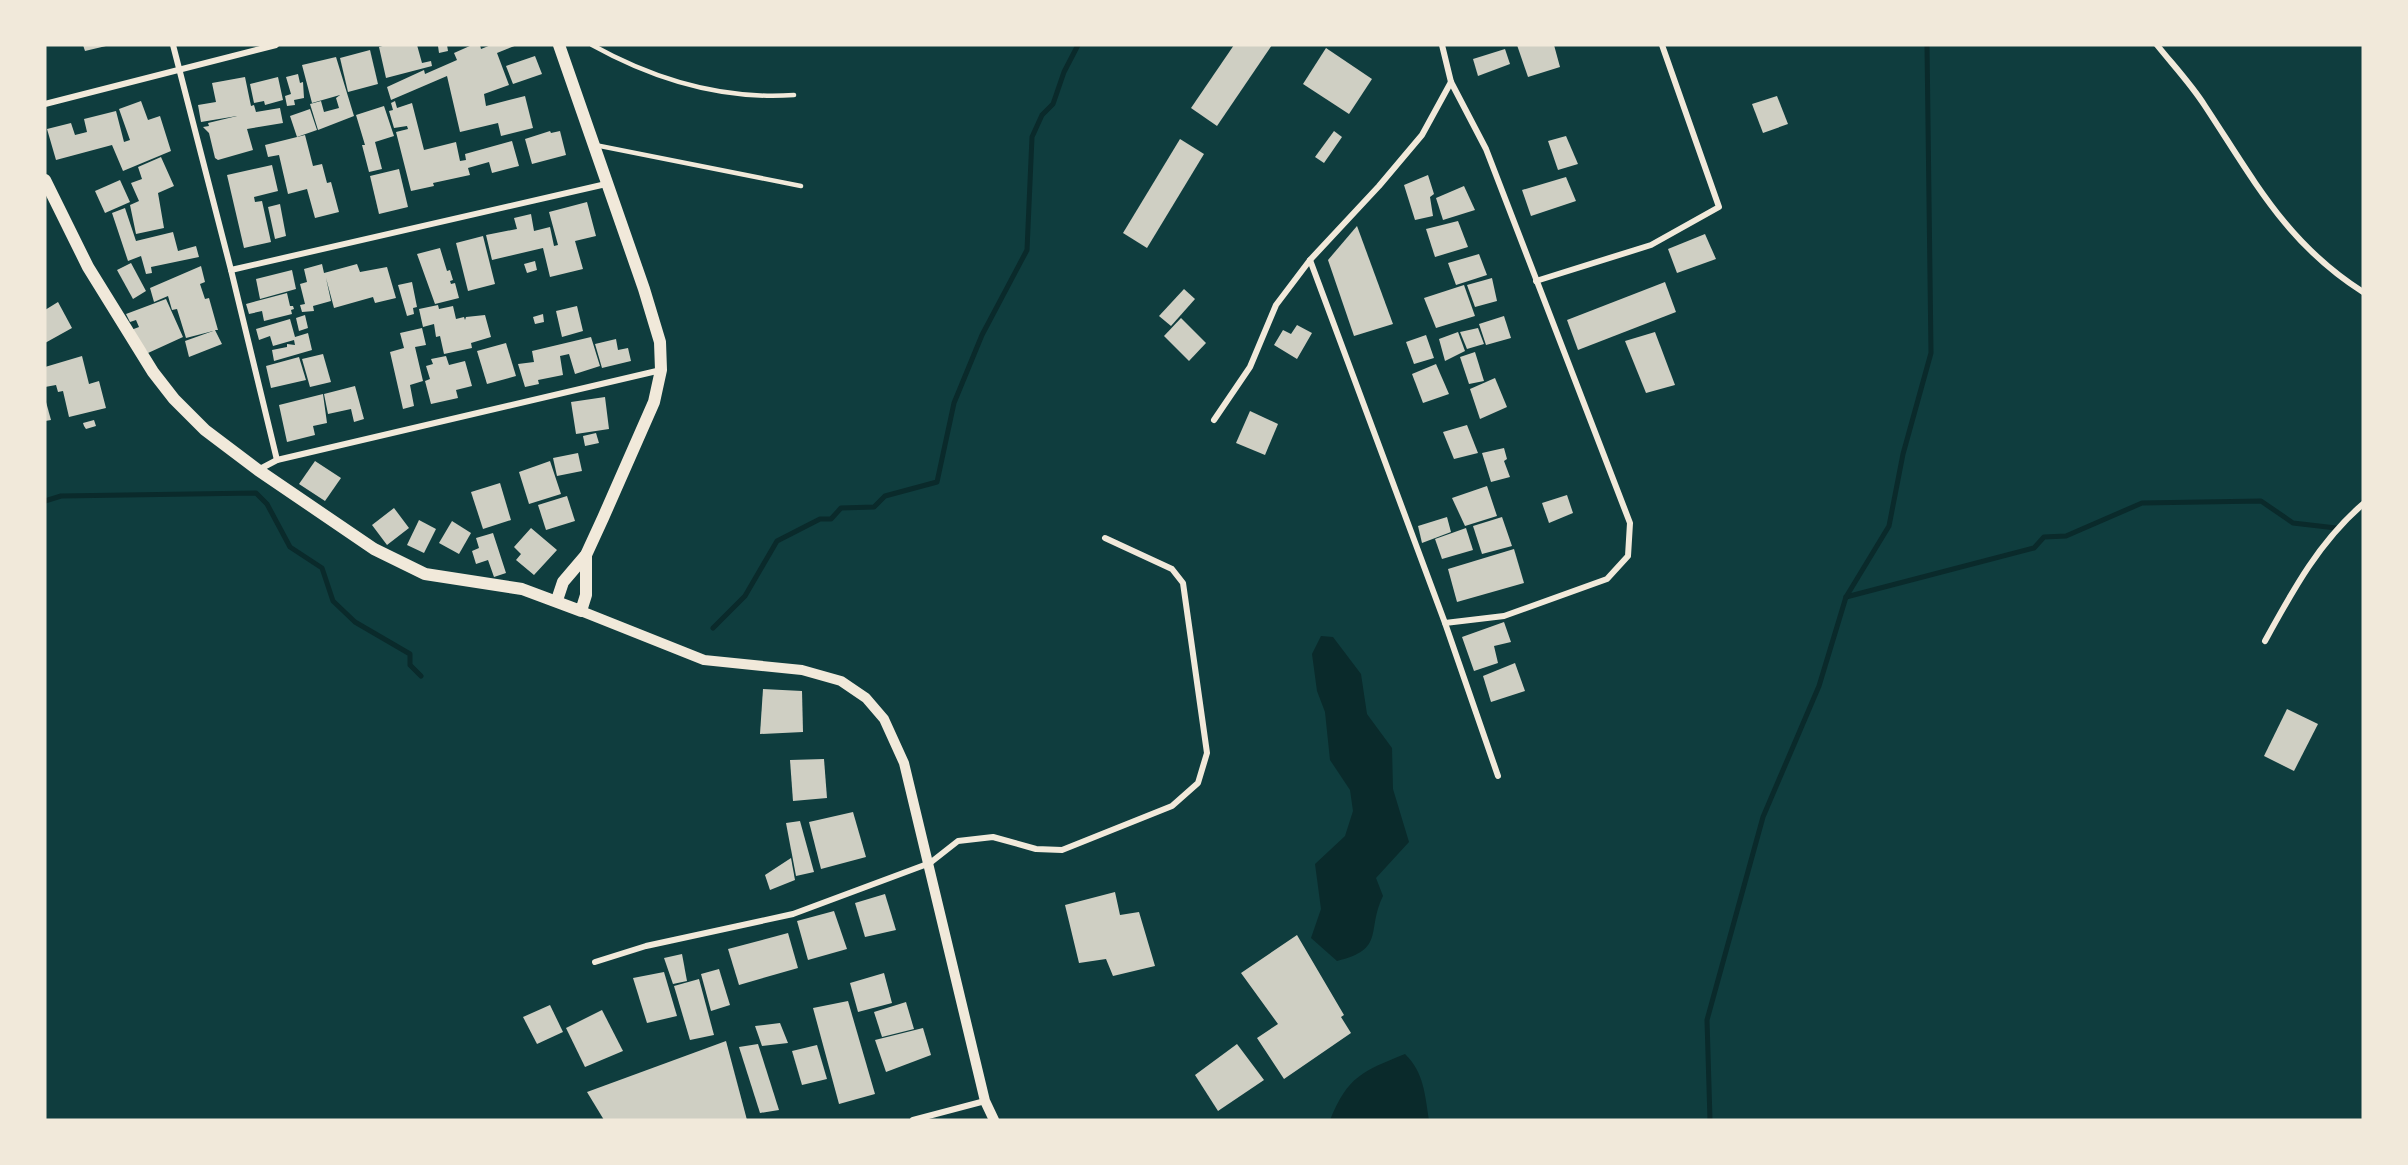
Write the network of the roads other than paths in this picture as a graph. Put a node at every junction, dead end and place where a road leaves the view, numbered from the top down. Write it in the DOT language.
graph roads {
  1 [pos="173,45"];
  2 [pos="276,45"];
  3 [pos="559,45"];
  4 [pos="592,45"];
  5 [pos="1442,45"];
  6 [pos="1662,45"];
  7 [pos="2157,45"];
  8 [pos="179,69"];
  9 [pos="1451,82"];
  10 [pos="794,95"];
  11 [pos="45,104"];
  12 [pos="592,145"];
  13 [pos="45,180"];
  14 [pos="606,184"];
  15 [pos="801,186"];
  16 [pos="1310,260"];
  17 [pos="231,270"];
  18 [pos="1536,281"];
  19 [pos="2363,292"];
  20 [pos="662,370"];
  21 [pos="1214,420"];
  22 [pos="277,460"];
  23 [pos="258,470"];
  24 [pos="2363,504"];
  25 [pos="1105,538"];
  26 [pos="586,555"];
  27 [pos="557,600"];
  28 [pos="581,611"];
  29 [pos="1445,623"];
  30 [pos="2265,641"];
  31 [pos="1498,776"];
  32 [pos="930,863"];
  33 [pos="595,962"];
  34 [pos="985,1101"];
  35 [pos="913,1120"];
  36 [pos="994,1120"];
  1 -- 8 [label="street"];
  2 -- 8 [label="street"];
  3 -- 12 [label="main road"];
  4 -- 10 [label="lane"];
  5 -- 9 [label="street"];
  6 -- 18 [label="street"];
  7 -- 19 [label="street"];
  8 -- 11 [label="street"];
  8 -- 17 [label="street"];
  9 -- 16 [label="street"];
  9 -- 18 [label="street"];
  12 -- 14 [label="main road"];
  12 -- 15 [label="lane"];
  13 -- 23 [label="main road"];
  14 -- 17 [label="street"];
  14 -- 20 [label="main road"];
  16 -- 21 [label="street"];
  16 -- 29 [label="street"];
  17 -- 22 [label="street"];
  18 -- 29 [label="street"];
  20 -- 22 [label="street"];
  20 -- 26 [label="main road"];
  22 -- 23 [label="street"];
  23 -- 27 [label="main road"];
  24 -- 30 [label="street"];
  25 -- 32 [label="street"];
  26 -- 27 [label="main road"];
  26 -- 28 [label="main road"];
  27 -- 28 [label="main road"];
  28 -- 32 [label="street"];
  29 -- 31 [label="street"];
  32 -- 33 [label="street"];
  32 -- 34 [label="street"];
  34 -- 35 [label="street"];
  34 -- 36 [label="street"];
}
